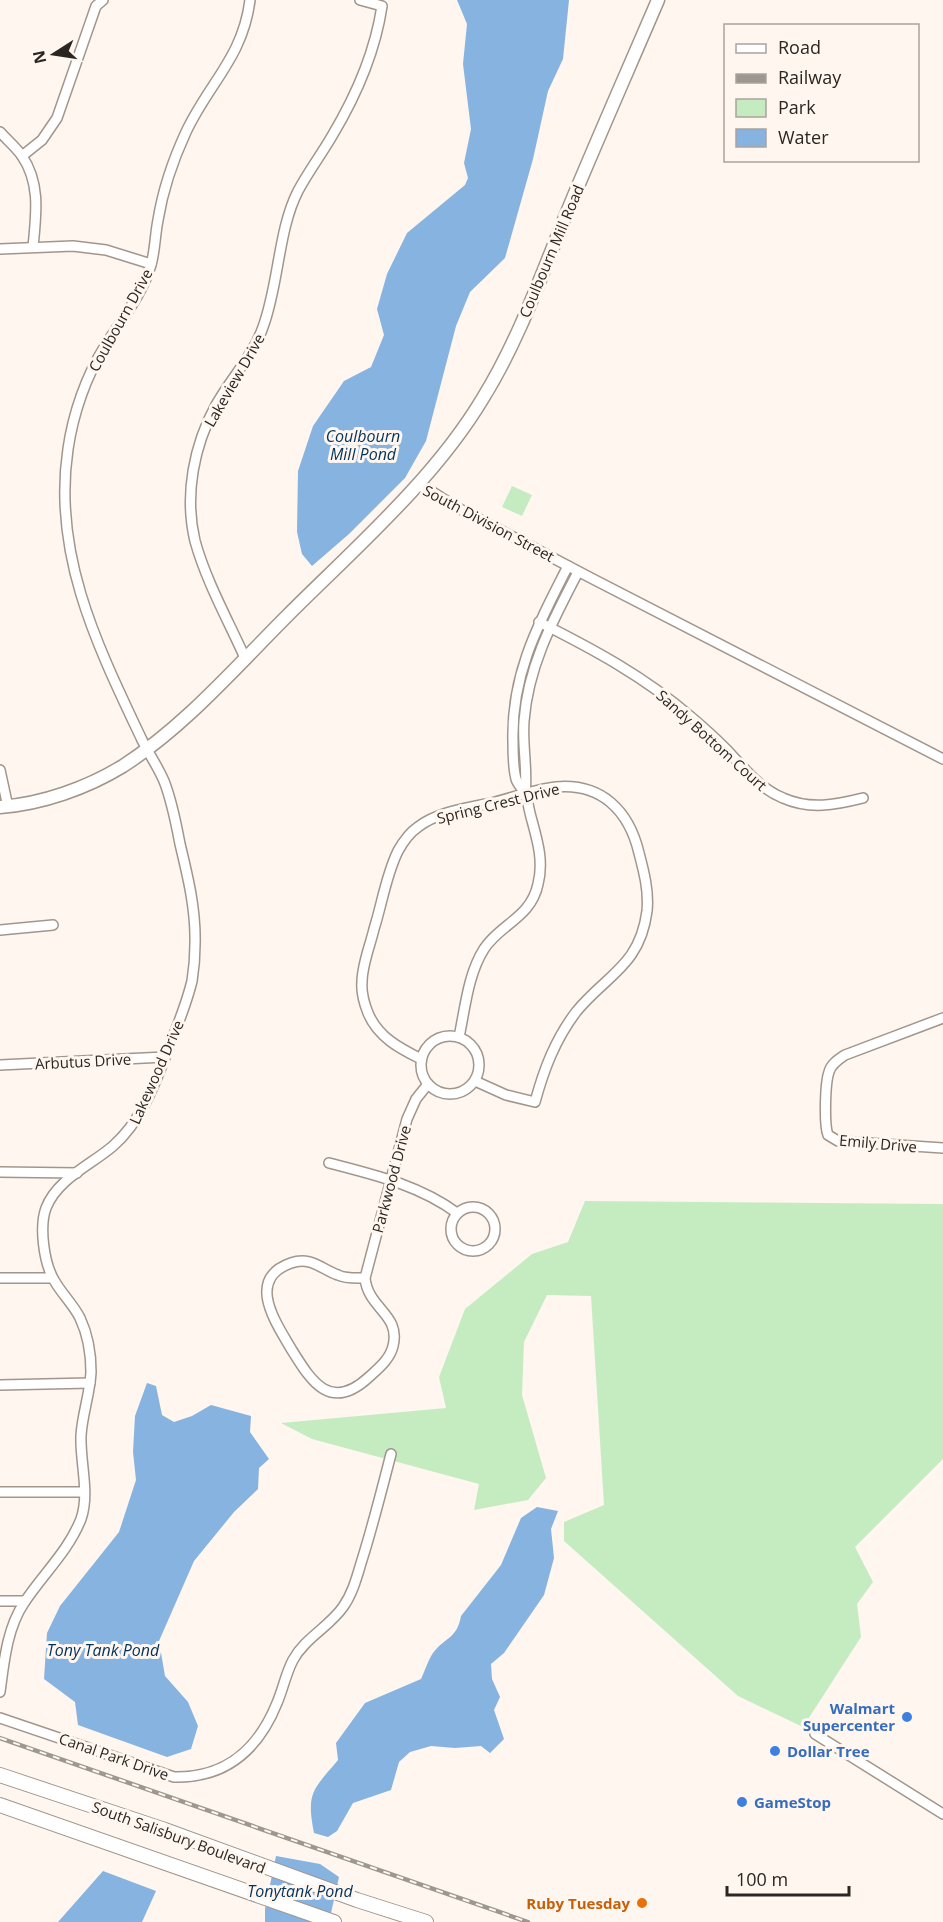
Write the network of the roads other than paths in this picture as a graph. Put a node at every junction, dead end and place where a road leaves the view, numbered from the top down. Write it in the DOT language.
graph roads {
  1 [pos="250,0"];
  2 [pos="360,0"];
  3 [pos="658,0"];
  4 [pos="98,2"];
  5 [pos="0,132"];
  6 [pos="22,156"];
  7 [pos="33,247"];
  8 [pos="0,249"];
  9 [pos="151,264"];
  10 [pos="417,485"];
  11 [pos="568,566"];
  12 [pos="578,572"];
  13 [pos="539,622"];
  14 [pos="549,627"];
  15 [pos="245,658"];
  16 [pos="147,750"];
  17 [pos="943,759"];
  18 [pos="0,770"];
  19 [pos="525,794"];
  20 [pos="863,798"];
  21 [pos="4,807"];
  22 [pos="53,925"];
  23 [pos="0,930"];
  24 [pos="943,1018"];
  25 [pos="459,1037"];
  26 [pos="165,1057"];
  27 [pos="421,1059"];
  28 [pos="0,1065"];
  29 [pos="475,1081"];
  30 [pos="428,1084"];
  31 [pos="943,1149"];
  32 [pos="329,1163"];
  33 [pos="0,1172"];
  34 [pos="77,1173"];
  35 [pos="391,1179"];
  36 [pos="457,1213"];
  37 [pos="0,1278"];
  38 [pos="52,1278"];
  39 [pos="364,1278"];
  40 [pos="90,1383"];
  41 [pos="0,1385"];
  42 [pos="391,1454"];
  43 [pos="0,1492"];
  44 [pos="84,1492"];
  45 [pos="0,1601"];
  46 [pos="24,1601"];
  47 [pos="0,1692"];
  48 [pos="0,1718"];
  49 [pos="814,1734"];
  50 [pos="0,1775"];
  51 [pos="0,1806"];
  52 [pos="943,1814"];
  53 [pos="334,1922"];
  54 [pos="426,1922"];
  1 -- 9 [label="street, Coulbourn Drive"];
  2 -- 15 [label="street, Lakeview Drive"];
  3 -- 10 [label="street, Coulbourn Mill Road"];
  4 -- 6 [label="street"];
  5 -- 6 [label="street"];
  6 -- 7 [label="street"];
  7 -- 8 [label="street"];
  7 -- 9 [label="street"];
  9 -- 16 [label="street, Coulbourn Drive"];
  10 -- 11 [label="street, South Division Street"];
  10 -- 15 [label="street, South Division Street"];
  11 -- 12 [label="street, South Division Street"];
  11 -- 13 [label="street"];
  12 -- 14 [label="street"];
  12 -- 17 [label="street, South Division Street"];
  13 -- 14 [label="street, Sandy Bottom Court"];
  13 -- 19 [label="street"];
  14 -- 19 [label="street"];
  14 -- 20 [label="street, Sandy Bottom Court"];
  15 -- 16 [label="street, South Division Street"];
  16 -- 21 [label="street, South Division Street"];
  16 -- 26 [label="street, Lakewood Drive"];
  18 -- 21 [label="street"];
  19 -- 25 [label="street"];
  19 -- 27 [label="street, Spring Crest Drive"];
  19 -- 29 [label="street, Spring Crest Drive"];
  22 -- 23 [label="street"];
  24 -- 31 [label="street, Emily Drive"];
  25 -- 27 [label="street"];
  25 -- 29 [label="street"];
  26 -- 28 [label="street, Arbutus Drive"];
  26 -- 34 [label="street, Lakewood Drive"];
  27 -- 30 [label="street"];
  29 -- 30 [label="street"];
  30 -- 35 [label="street, Parkwood Drive"];
  32 -- 35 [label="street"];
  33 -- 34 [label="street"];
  34 -- 38 [label="street, Lakewood Drive"];
  35 -- 36 [label="street"];
  35 -- 39 [label="street, Parkwood Drive"];
  36 -- 36 [label="street"];
  37 -- 38 [label="street"];
  38 -- 40 [label="street, Lakewood Drive"];
  39 -- 39 [label="street"];
  40 -- 41 [label="street"];
  40 -- 44 [label="street, Lakewood Drive"];
  42 -- 48 [label="street, Canal Park Drive"];
  43 -- 44 [label="street"];
  44 -- 46 [label="street, Lakewood Drive"];
  45 -- 46 [label="street"];
  46 -- 47 [label="street, Lakewood Drive"];
  49 -- 52 [label="street"];
  50 -- 54 [label="main road, South Salisbury Boulevard"];
  51 -- 53 [label="main road, South Salisbury Boulevard"];
}
